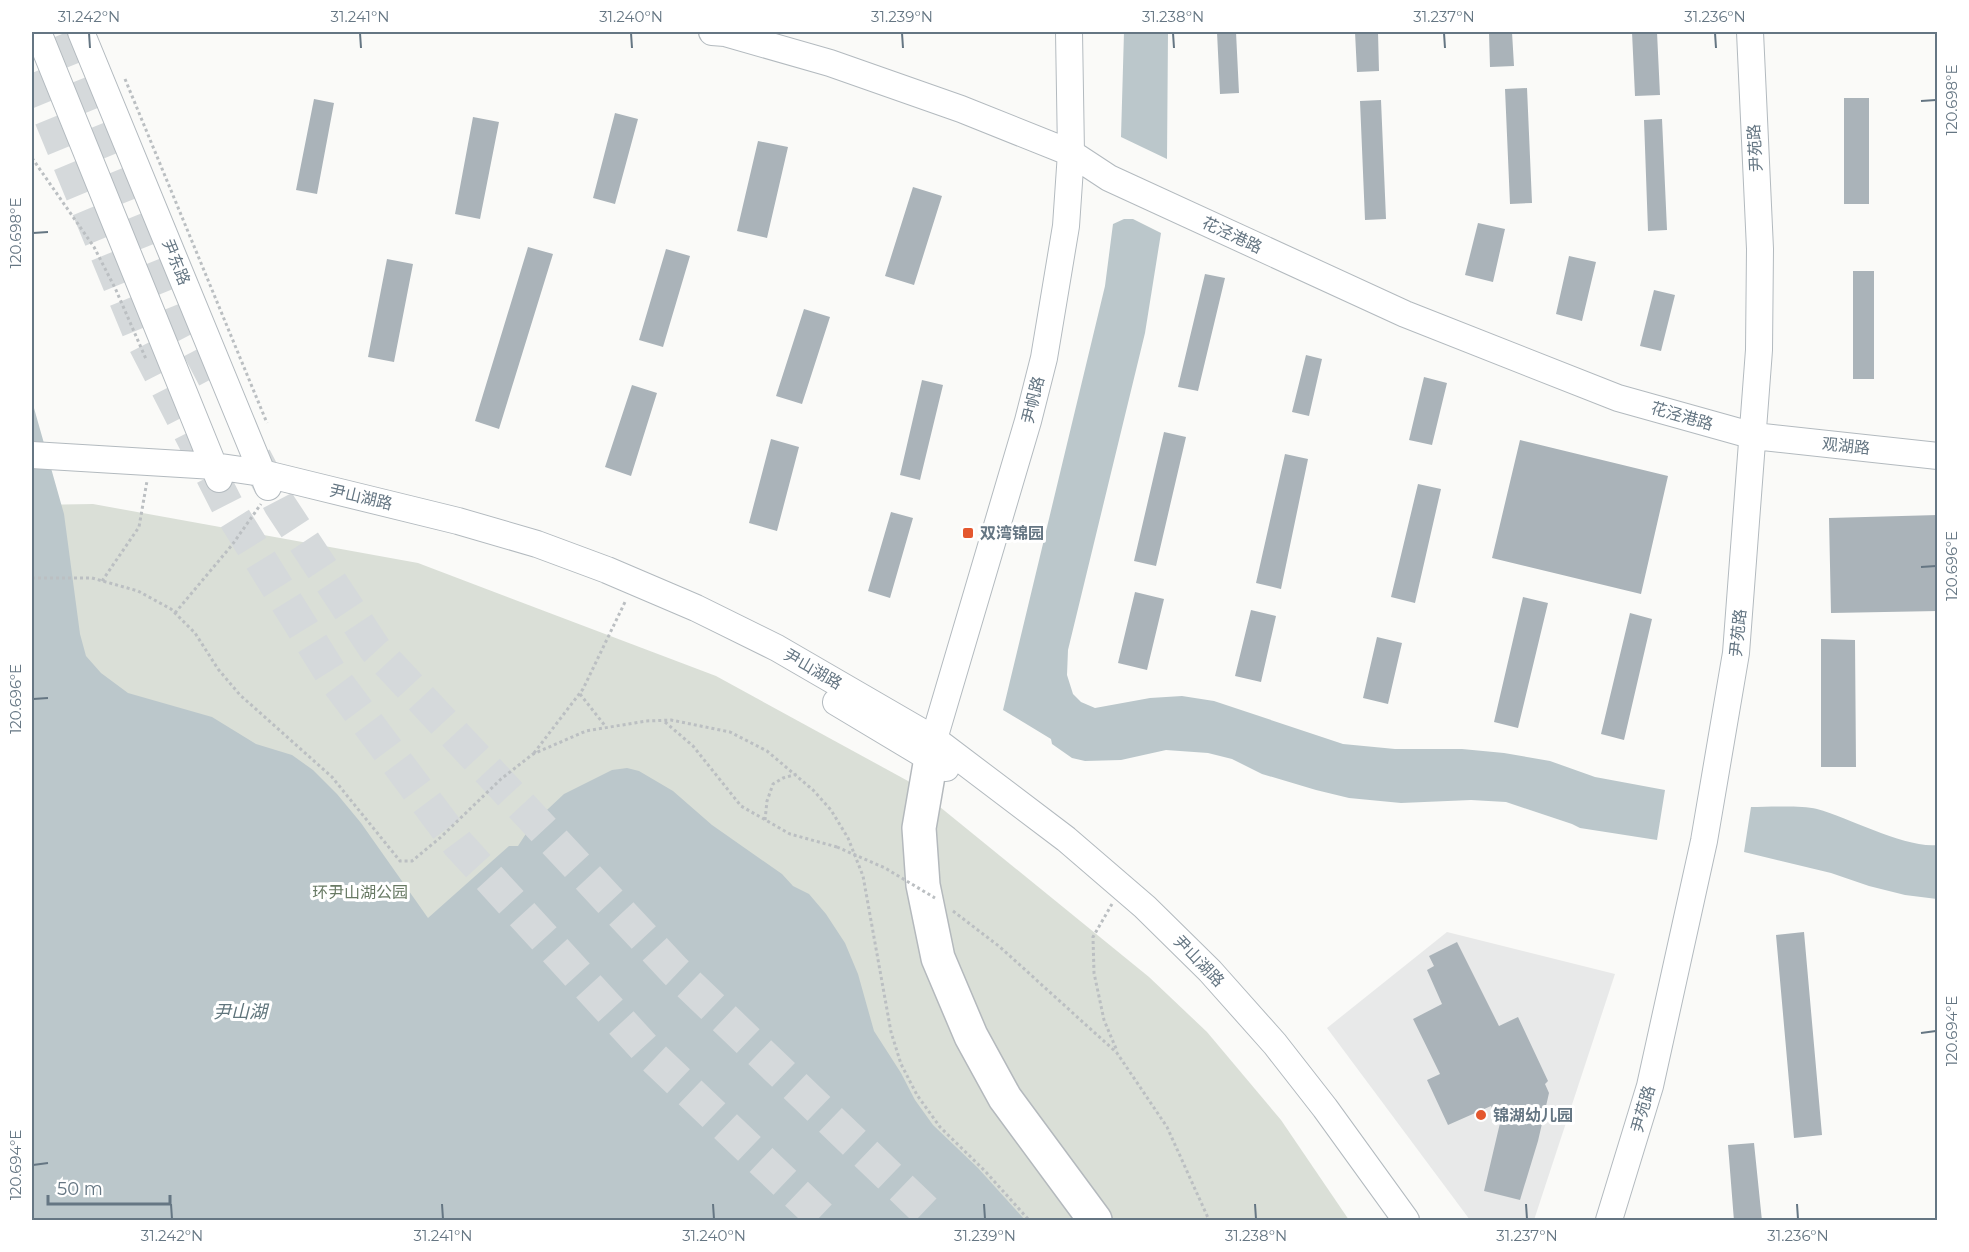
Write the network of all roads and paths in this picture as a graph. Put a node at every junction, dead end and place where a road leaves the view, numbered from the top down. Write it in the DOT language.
graph roads {
  1 [pos="83,32"];
  2 [pos="712,32"];
  3 [pos="1069,32"];
  4 [pos="1750,32"];
  5 [pos="41,39"];
  6 [pos="125,79"];
  7 [pos="1071,153"];
  8 [pos="32,158"];
  9 [pos="148,364"];
  10 [pos="267,423"];
  11 [pos="1754,436"];
  12 [pos="1938,456"];
  13 [pos="49,461"];
  14 [pos="32,471"];
  15 [pos="218,475"];
  16 [pos="147,478"];
  17 [pos="266,483"];
  18 [pos="32,578"];
  19 [pos="102,581"];
  20 [pos="627,596"];
  21 [pos="175,613"];
  22 [pos="580,694"];
  23 [pos="664,721"];
  24 [pos="606,727"];
  25 [pos="932,748"];
  26 [pos="533,754"];
  27 [pos="797,774"];
  28 [pos="765,820"];
  29 [pos="941,902"];
  30 [pos="1113,903"];
  31 [pos="950,908"];
  32 [pos="1117,1053"];
  33 [pos="1029,1221"];
  34 [pos="1095,1221"];
  35 [pos="1209,1221"];
  36 [pos="1388,1221"];
  37 [pos="1406,1221"];
  38 [pos="1609,1221"];
  1 -- 5 [label="main road"];
  1 -- 17 [label="main road, 尹东路"];
  2 -- 7 [label="main road, 花泾港路"];
  3 -- 7 [label="main road, 尹帆路"];
  4 -- 11 [label="main road, 尹苑路"];
  5 -- 15 [label="main road"];
  6 -- 10 [label="path"];
  7 -- 11 [label="main road, 花泾港路"];
  7 -- 25 [label="main road, 尹帆路"];
  8 -- 9 [label="path"];
  11 -- 12 [label="main road, 观湖路"];
  11 -- 38 [label="main road, 尹苑路"];
  13 -- 14 [label="main road, 尹山湖路"];
  13 -- 15 [label="main road, 尹山湖路"];
  13 -- 16 [label="main road, 尹山湖路"];
  15 -- 16 [label="main road, 尹山湖路"];
  15 -- 17 [label="main road, 尹山湖路"];
  16 -- 19 [label="path"];
  17 -- 20 [label="main road, 尹山湖路"];
  17 -- 21 [label="path"];
  17 -- 25 [label="main road, 尹山湖路"];
  18 -- 19 [label="path"];
  19 -- 21 [label="path"];
  20 -- 22 [label="path"];
  20 -- 25 [label="main road, 尹山湖路"];
  21 -- 26 [label="path"];
  22 -- 24 [label="path"];
  22 -- 26 [label="path"];
  23 -- 24 [label="path"];
  23 -- 27 [label="path"];
  23 -- 28 [label="path"];
  24 -- 26 [label="path"];
  25 -- 30 [label="main road, 尹山湖路"];
  25 -- 34 [label="highway"];
  25 -- 37 [label="main road, 尹山湖路"];
  27 -- 28 [label="path"];
  27 -- 33 [label="path"];
  28 -- 29 [label="path, bridge"];
  30 -- 32 [label="path"];
  30 -- 36 [label="main road, 尹山湖路"];
  31 -- 32 [label="path"];
  32 -- 35 [label="path"];
}
